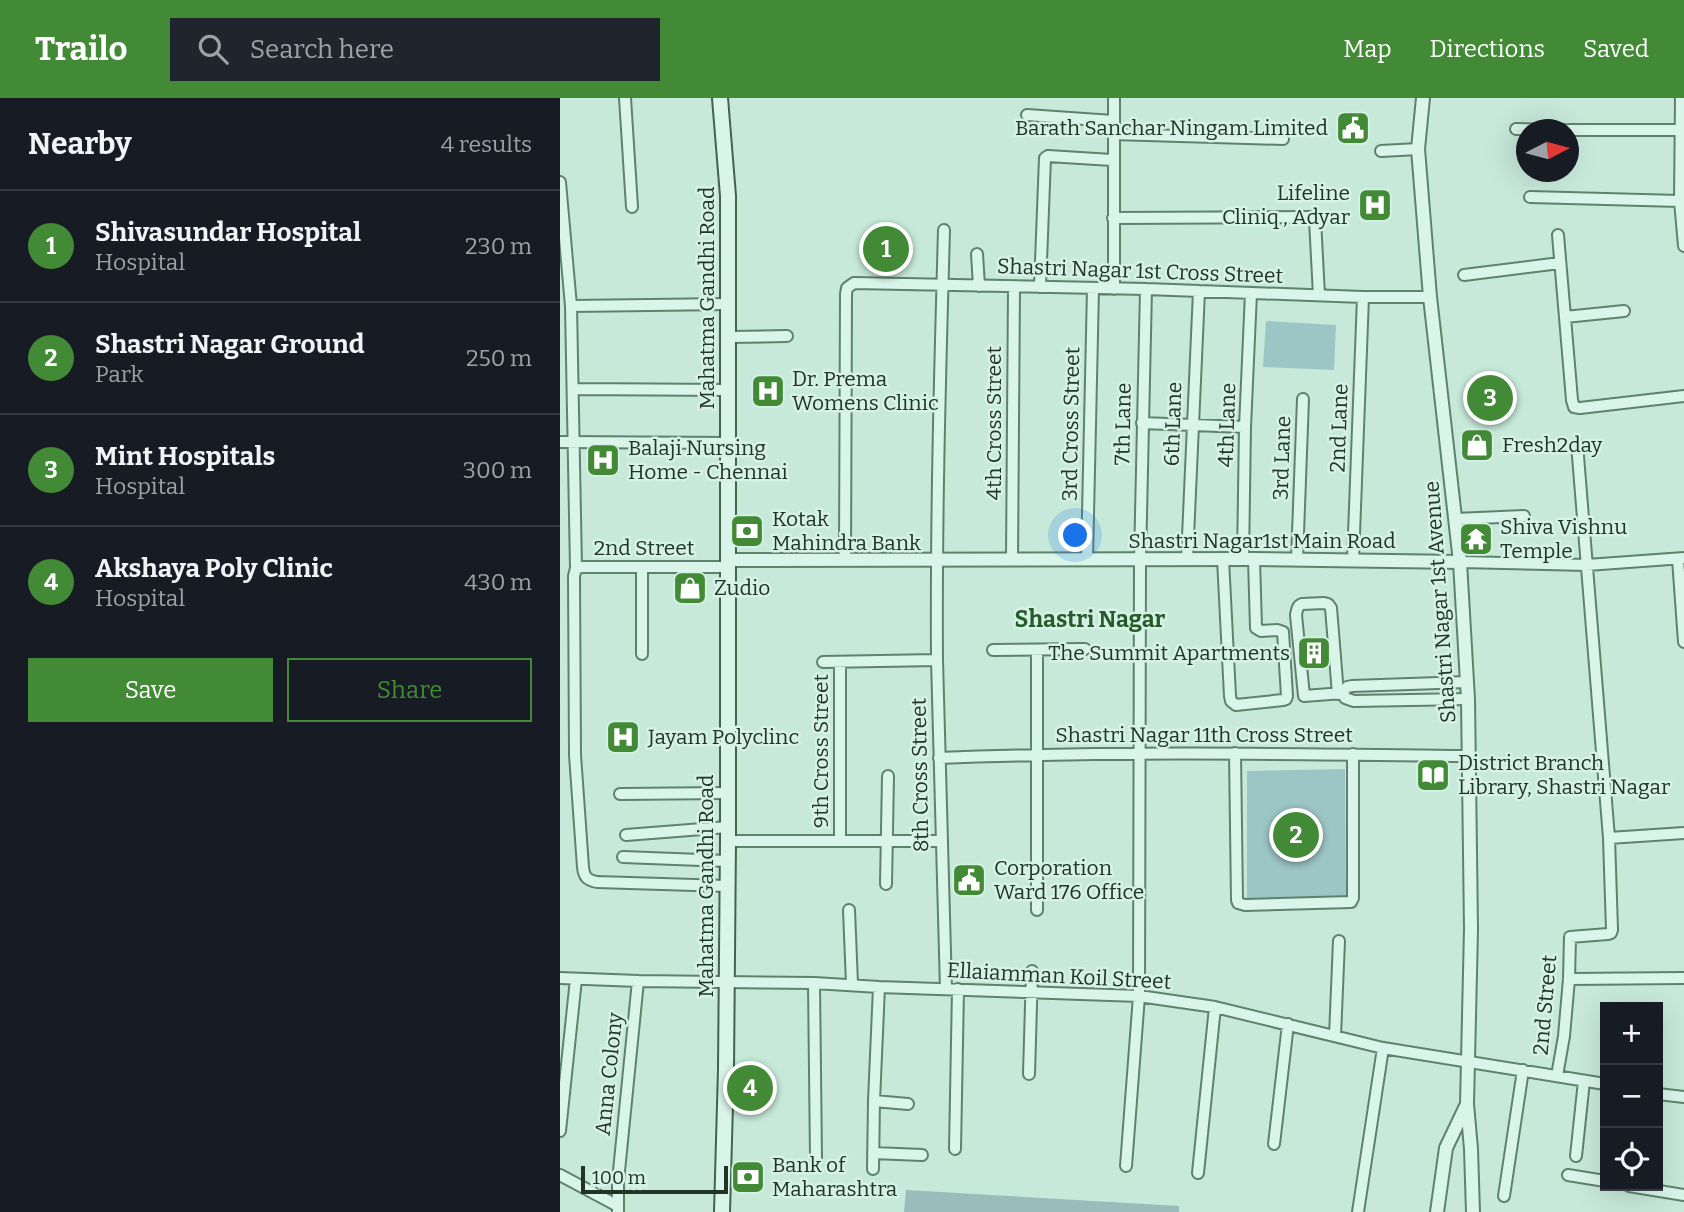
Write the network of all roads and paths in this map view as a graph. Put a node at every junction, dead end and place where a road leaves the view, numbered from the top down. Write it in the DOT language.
graph roads {
  1 [pos="625,98"];
  2 [pos="720,98"];
  3 [pos="1114,98"];
  4 [pos="1423,98"];
  5 [pos="1681,98"];
  6 [pos="1027,115"];
  7 [pos="1113,121"];
  8 [pos="1579,130"];
  9 [pos="1680,130"];
  10 [pos="1113,134"];
  11 [pos="1283,139"];
  12 [pos="1418,149"];
  13 [pos="1381,151"];
  14 [pos="1682,154"];
  15 [pos="1112,160"];
  16 [pos="560,182"];
  17 [pos="1530,197"];
  18 [pos="1681,201"];
  19 [pos="632,207"];
  20 [pos="1113,218"];
  21 [pos="944,230"];
  22 [pos="1558,235"];
  23 [pos="1684,246"];
  24 [pos="977,254"];
  25 [pos="1560,263"];
  26 [pos="1464,275"];
  27 [pos="942,285"];
  28 [pos="979,286"];
  29 [pos="1014,286"];
  30 [pos="1040,287"];
  31 [pos="1093,289"];
  32 [pos="1114,289"];
  33 [pos="1146,289"];
  34 [pos="1199,291"];
  35 [pos="1251,293"];
  36 [pos="1319,295"];
  37 [pos="1363,297"];
  38 [pos="1430,298"];
  39 [pos="729,304"];
  40 [pos="570,306"];
  41 [pos="1624,311"];
  42 [pos="1565,317"];
  43 [pos="729,337"];
  44 [pos="787,337"];
  45 [pos="573,389"];
  46 [pos="729,390"];
  47 [pos="1684,396"];
  48 [pos="1303,399"];
  49 [pos="1142,423"];
  50 [pos="1192,425"];
  51 [pos="1245,427"];
  52 [pos="560,442"];
  53 [pos="573,442"];
  54 [pos="728,443"];
  55 [pos="1577,444"];
  56 [pos="1524,516"];
  57 [pos="1455,519"];
  58 [pos="845,559"];
  59 [pos="1187,559"];
  60 [pos="1223,559"];
  61 [pos="1249,559"];
  62 [pos="1681,559"];
  63 [pos="1012,560"];
  64 [pos="1087,560"];
  65 [pos="1140,560"];
  66 [pos="1297,560"];
  67 [pos="937,561"];
  68 [pos="1353,561"];
  69 [pos="1460,562"];
  70 [pos="728,564"];
  71 [pos="1587,565"];
  72 [pos="642,567"];
  73 [pos="576,568"];
  74 [pos="1684,640"];
  75 [pos="1085,649"];
  76 [pos="993,650"];
  77 [pos="1037,650"];
  78 [pos="642,653"];
  79 [pos="937,660"];
  80 [pos="823,662"];
  81 [pos="840,662"];
  82 [pos="1467,682"];
  83 [pos="1341,694"];
  84 [pos="1468,699"];
  85 [pos="1139,753"];
  86 [pos="1236,753"];
  87 [pos="1038,754"];
  88 [pos="1353,754"];
  89 [pos="1469,755"];
  90 [pos="939,758"];
  91 [pos="888,776"];
  92 [pos="727,793"];
  93 [pos="620,794"];
  94 [pos="1684,833"];
  95 [pos="728,834"];
  96 [pos="626,835"];
  97 [pos="1609,838"];
  98 [pos="840,841"];
  99 [pos="888,841"];
  100 [pos="940,841"];
  101 [pos="623,857"];
  102 [pos="727,861"];
  103 [pos="886,884"];
  104 [pos="727,886"];
  105 [pos="849,910"];
  106 [pos="1037,910"];
  107 [pos="1339,941"];
  108 [pos="1032,971"];
  109 [pos="560,978"];
  110 [pos="1684,978"];
  111 [pos="576,979"];
  112 [pos="1569,979"];
  113 [pos="638,981"];
  114 [pos="727,982"];
  115 [pos="814,982"];
  116 [pos="852,984"];
  117 [pos="878,987"];
  118 [pos="946,989"];
  119 [pos="958,989"];
  120 [pos="1032,992"];
  121 [pos="1139,996"];
  122 [pos="1215,1007"];
  123 [pos="1288,1024"];
  124 [pos="1335,1036"];
  125 [pos="1383,1048"];
  126 [pos="1467,1063"];
  127 [pos="1523,1070"];
  128 [pos="1029,1074"];
  129 [pos="1557,1076"];
  130 [pos="1584,1081"];
  131 [pos="1600,1083"];
  132 [pos="1663,1095"];
  133 [pos="1684,1097"];
  134 [pos="874,1101"];
  135 [pos="908,1104"];
  136 [pos="1467,1104"];
  137 [pos="560,1131"];
  138 [pos="1274,1144"];
  139 [pos="955,1149"];
  140 [pos="873,1153"];
  141 [pos="922,1155"];
  142 [pos="1576,1156"];
  143 [pos="816,1160"];
  144 [pos="1126,1166"];
  145 [pos="873,1169"];
  146 [pos="1198,1173"];
  147 [pos="560,1175"];
  148 [pos="1568,1175"];
  149 [pos="1600,1180"];
  150 [pos="1660,1191"];
  151 [pos="1684,1195"];
  152 [pos="1504,1196"];
  153 [pos="618,1209"];
  154 [pos="722,1212"];
  155 [pos="1358,1212"];
  156 [pos="1437,1212"];
  157 [pos="1473,1212"];
  1 -- 19 [label="street"];
  2 -- 39 [label="main road, Mahatma Gandhi Road"];
  3 -- 7 [label="street"];
  4 -- 12 [label="street, Shastri Nagar 1st Avenue"];
  5 -- 9 [label="street"];
  6 -- 7 [label="street"];
  7 -- 10 [label="street"];
  8 -- 9 [label="street"];
  9 -- 14 [label="street"];
  10 -- 11 [label="street"];
  10 -- 15 [label="street"];
  12 -- 13 [label="street"];
  12 -- 38 [label="street, Shastri Nagar 1st Avenue"];
  14 -- 18 [label="street"];
  15 -- 20 [label="street"];
  15 -- 30 [label="street"];
  16 -- 40 [label="street"];
  17 -- 18 [label="street"];
  18 -- 23 [label="street"];
  20 -- 32 [label="street"];
  20 -- 36 [label="street"];
  21 -- 27 [label="street, 8th Cross Street"];
  22 -- 25 [label="street"];
  24 -- 28 [label="street"];
  25 -- 26 [label="street"];
  25 -- 42 [label="street"];
  27 -- 28 [label="street, Shastri Nagar 1st Cross Street"];
  27 -- 58 [label="street, Shastri Nagar 1st Cross Street"];
  27 -- 67 [label="street, 8th Cross Street"];
  28 -- 29 [label="street, Shastri Nagar 1st Cross Street"];
  29 -- 30 [label="street, Shastri Nagar 1st Cross Street"];
  29 -- 63 [label="street, 4th Cross Street"];
  30 -- 31 [label="street, Shastri Nagar 1st Cross Street"];
  31 -- 32 [label="street, Shastri Nagar 1st Cross Street"];
  31 -- 64 [label="street, 3rd Cross Street"];
  32 -- 33 [label="street, Shastri Nagar 1st Cross Street"];
  33 -- 34 [label="street, Shastri Nagar 1st Cross Street"];
  33 -- 49 [label="street, 7th Lane"];
  34 -- 35 [label="street, Shastri Nagar 1st Cross Street"];
  34 -- 50 [label="street, 6th Lane"];
  35 -- 36 [label="street, Shastri Nagar 1st Cross Street"];
  35 -- 51 [label="street, 4th Lane"];
  36 -- 37 [label="street, Shastri Nagar 1st Cross Street"];
  37 -- 38 [label="street, Shastri Nagar 1st Cross Street"];
  37 -- 68 [label="street, 2nd Lane"];
  38 -- 57 [label="street, Shastri Nagar 1st Avenue"];
  39 -- 40 [label="street"];
  39 -- 43 [label="main road, Mahatma Gandhi Road"];
  40 -- 45 [label="street"];
  41 -- 42 [label="street"];
  42 -- 47 [label="street"];
  43 -- 44 [label="street"];
  43 -- 46 [label="main road, Mahatma Gandhi Road"];
  45 -- 46 [label="street"];
  45 -- 53 [label="street"];
  46 -- 54 [label="main road, Mahatma Gandhi Road"];
  48 -- 66 [label="street, 3rd Lane"];
  49 -- 50 [label="street"];
  49 -- 65 [label="street, 7th Lane"];
  50 -- 51 [label="street"];
  50 -- 59 [label="street, 6th Lane"];
  51 -- 61 [label="street, 4th Lane"];
  52 -- 53 [label="street"];
  53 -- 54 [label="street"];
  53 -- 73 [label="street"];
  54 -- 70 [label="main road, Mahatma Gandhi Road"];
  55 -- 71 [label="street"];
  56 -- 57 [label="street"];
  57 -- 69 [label="street, Shastri Nagar 1st Avenue"];
  58 -- 67 [label="street, Shastri Nagar1st Main Road"];
  58 -- 70 [label="street, Shastri Nagar1st Main Road"];
  59 -- 60 [label="street, Shastri Nagar1st Main Road"];
  59 -- 65 [label="street, Shastri Nagar1st Main Road"];
  60 -- 61 [label="street, Shastri Nagar1st Main Road"];
  60 -- 61 [label="street, 4th Lane"];
  61 -- 66 [label="street, Shastri Nagar1st Main Road"];
  62 -- 71 [label="street"];
  62 -- 74 [label="street"];
  63 -- 64 [label="street, Shastri Nagar1st Main Road"];
  63 -- 67 [label="street, Shastri Nagar1st Main Road"];
  64 -- 65 [label="street, Shastri Nagar1st Main Road"];
  65 -- 85 [label="street, 7th Lane"];
  66 -- 68 [label="street, Shastri Nagar1st Main Road"];
  67 -- 79 [label="street, 8th Cross Street"];
  68 -- 69 [label="street, Shastri Nagar1st Main Road"];
  69 -- 71 [label="street"];
  69 -- 82 [label="street, Shastri Nagar 1st Avenue"];
  70 -- 72 [label="street, 2nd Street"];
  70 -- 92 [label="main road, Mahatma Gandhi Road"];
  71 -- 97 [label="street"];
  72 -- 73 [label="street, 2nd Street"];
  72 -- 78 [label="street"];
  73 -- 104 [label="street, 2nd Street"];
  75 -- 77 [label="street"];
  76 -- 77 [label="street"];
  77 -- 87 [label="street"];
  79 -- 81 [label="street, 9th Cross Street"];
  79 -- 90 [label="street, 8th Cross Street"];
  80 -- 81 [label="street, 9th Cross Street"];
  81 -- 98 [label="street, 9th Cross Street"];
  82 -- 83 [label="street"];
  82 -- 84 [label="street, Shastri Nagar 1st Avenue"];
  83 -- 83 [label="street"];
  83 -- 84 [label="street"];
  84 -- 89 [label="street, Shastri Nagar 1st Avenue"];
  85 -- 86 [label="street, Shastri Nagar 11th Cross Street"];
  85 -- 87 [label="street, Shastri Nagar 11th Cross Street"];
  85 -- 121 [label="street, 7th Lane"];
  86 -- 88 [label="street, Shastri Nagar 11th Cross Street"];
  86 -- 88 [label="street"];
  87 -- 90 [label="street, Shastri Nagar 11th Cross Street"];
  87 -- 106 [label="street"];
  88 -- 89 [label="street, Shastri Nagar 11th Cross Street"];
  89 -- 126 [label="street, Shastri Nagar 1st Avenue"];
  90 -- 100 [label="street, 8th Cross Street"];
  91 -- 99 [label="street"];
  92 -- 93 [label="street"];
  92 -- 95 [label="main road, Mahatma Gandhi Road"];
  94 -- 97 [label="street"];
  95 -- 96 [label="street"];
  95 -- 98 [label="street"];
  95 -- 102 [label="main road, Mahatma Gandhi Road"];
  97 -- 112 [label="street, 2nd Street"];
  98 -- 99 [label="street"];
  99 -- 100 [label="street"];
  99 -- 103 [label="street"];
  100 -- 118 [label="street, 8th Cross Street"];
  101 -- 102 [label="street"];
  102 -- 104 [label="main road, Mahatma Gandhi Road"];
  104 -- 114 [label="main road, Mahatma Gandhi Road"];
  105 -- 116 [label="street"];
  107 -- 124 [label="street"];
  108 -- 120 [label="street"];
  109 -- 111 [label="street, Ellaiamman Koil Street"];
  110 -- 112 [label="street"];
  111 -- 113 [label="street, Ellaiamman Koil Street"];
  111 -- 137 [label="street"];
  112 -- 129 [label="street, 2nd Street"];
  113 -- 114 [label="street, Ellaiamman Koil Street"];
  113 -- 153 [label="street, Anna Colony"];
  114 -- 115 [label="street, Ellaiamman Koil Street"];
  114 -- 154 [label="main road, Mahatma Gandhi Road"];
  115 -- 116 [label="street, Ellaiamman Koil Street"];
  115 -- 143 [label="street"];
  116 -- 117 [label="street, Ellaiamman Koil Street"];
  117 -- 118 [label="street, Ellaiamman Koil Street"];
  117 -- 134 [label="street"];
  118 -- 119 [label="street, Ellaiamman Koil Street"];
  119 -- 120 [label="street, Ellaiamman Koil Street"];
  119 -- 139 [label="street"];
  120 -- 121 [label="street, Ellaiamman Koil Street"];
  120 -- 128 [label="street"];
  121 -- 122 [label="street, Ellaiamman Koil Street"];
  121 -- 144 [label="street, 7th Lane"];
  122 -- 123 [label="street, Ellaiamman Koil Street"];
  122 -- 146 [label="street"];
  123 -- 124 [label="street, Ellaiamman Koil Street"];
  123 -- 138 [label="street"];
  124 -- 125 [label="street, Ellaiamman Koil Street"];
  125 -- 126 [label="street, Ellaiamman Koil Street"];
  125 -- 155 [label="street"];
  126 -- 127 [label="street, Ellaiamman Koil Street"];
  126 -- 136 [label="street, Shastri Nagar 1st Avenue"];
  127 -- 129 [label="street, Ellaiamman Koil Street"];
  127 -- 152 [label="street"];
  129 -- 130 [label="street, Ellaiamman Koil Street"];
  130 -- 131 [label="street, Ellaiamman Koil Street"];
  130 -- 142 [label="street"];
  132 -- 133 [label="street"];
  134 -- 135 [label="street"];
  134 -- 140 [label="street"];
  136 -- 156 [label="street"];
  136 -- 157 [label="street, Shastri Nagar 1st Avenue"];
  140 -- 141 [label="street"];
  140 -- 145 [label="street"];
  147 -- 153 [label="street"];
  148 -- 149 [label="street"];
  150 -- 151 [label="street"];
}
